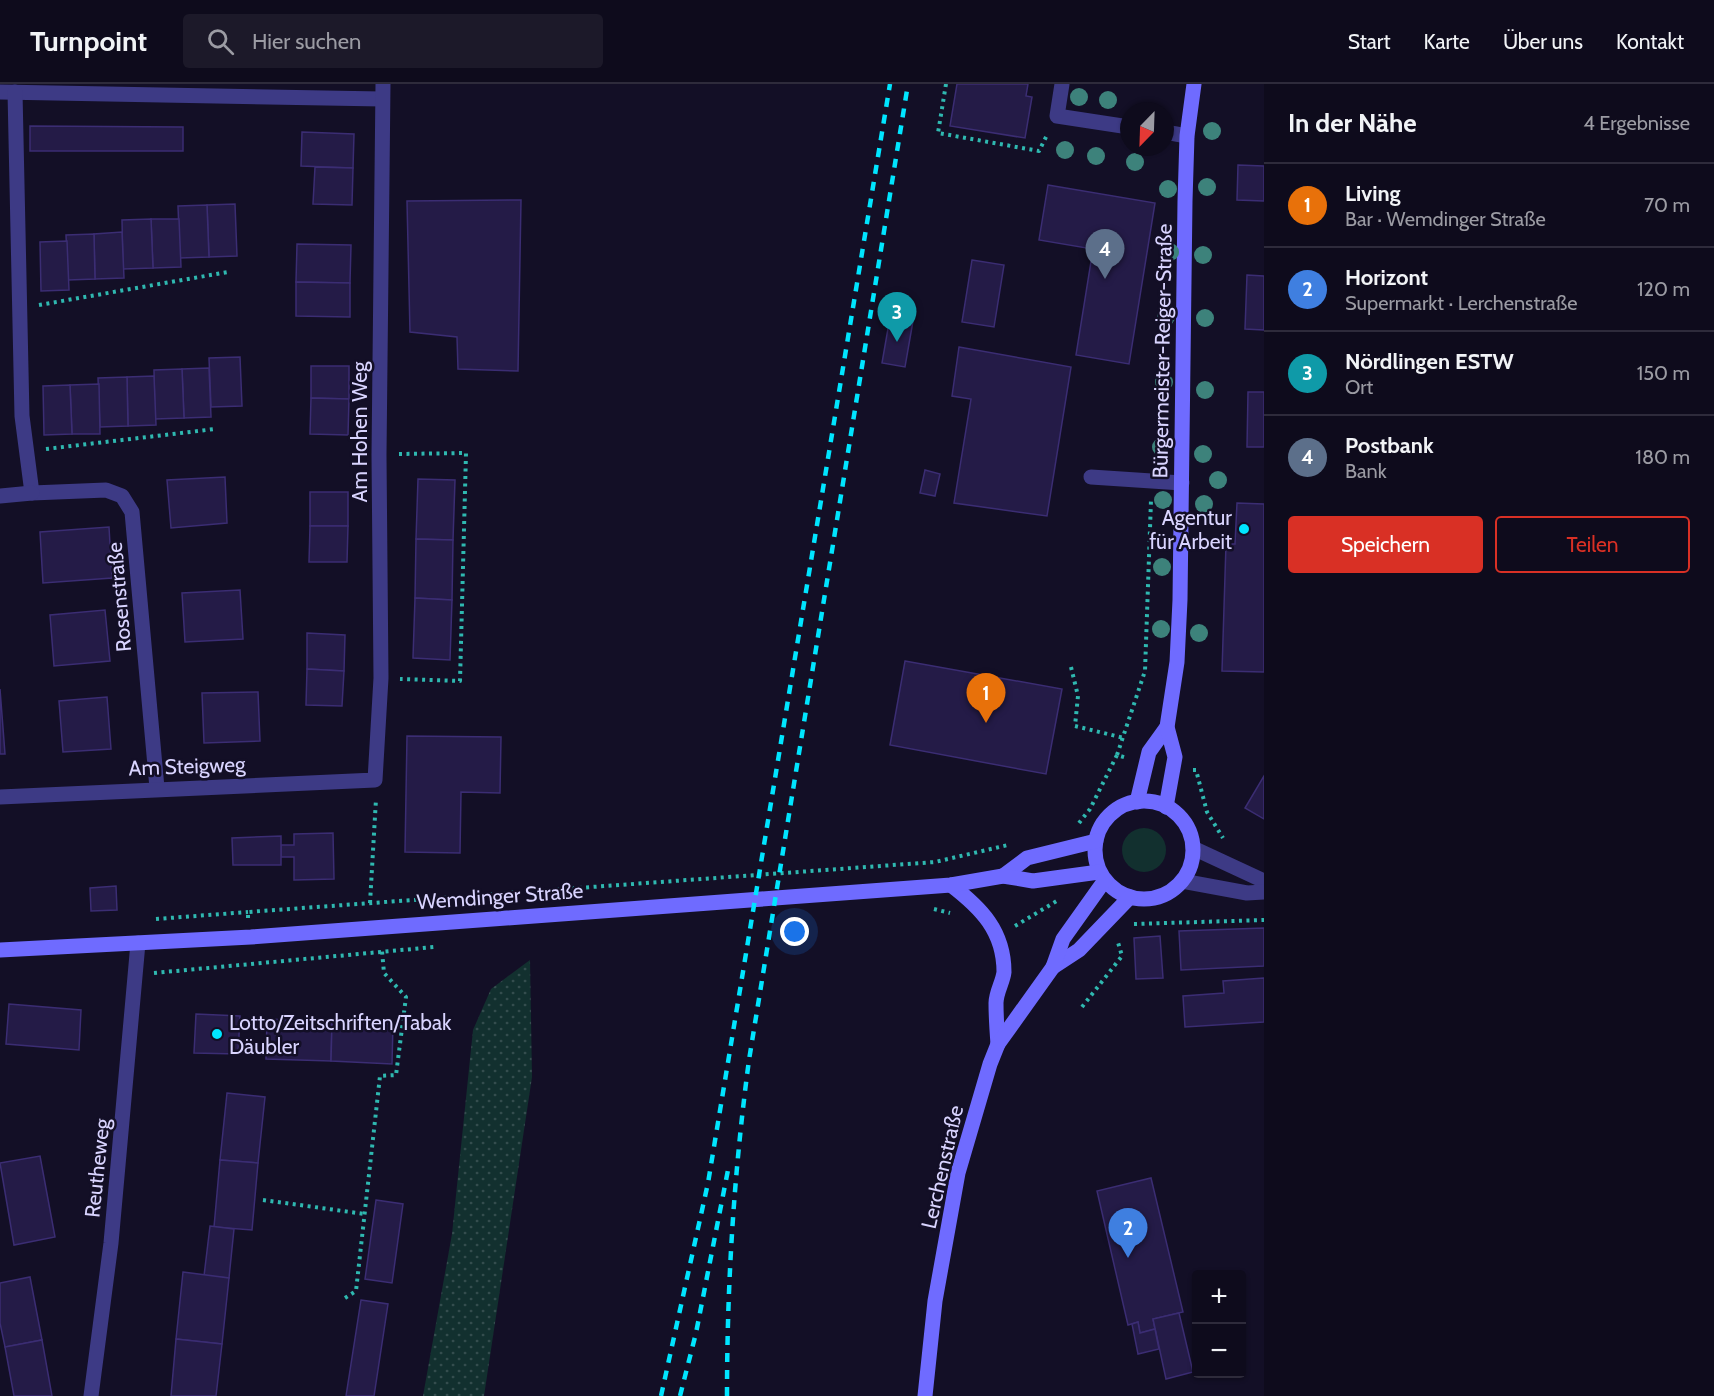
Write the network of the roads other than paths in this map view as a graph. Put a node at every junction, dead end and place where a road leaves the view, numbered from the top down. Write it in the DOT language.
graph roads {
  1 [pos="1062,84"];
  2 [pos="1194,84"];
  3 [pos="93,88"];
  4 [pos="150,89"];
  5 [pos="7,92"];
  6 [pos="382,92"];
  7 [pos="1120,126"];
  8 [pos="1174,134"];
  9 [pos="1187,136"];
  10 [pos="1091,477"];
  11 [pos="1182,483"];
  12 [pos="32,493"];
  13 [pos="0,495"];
  14 [pos="1167,727"];
  15 [pos="375,780"];
  16 [pos="157,788"];
  17 [pos="0,797"];
  18 [pos="1137,802"];
  19 [pos="1166,807"];
  20 [pos="1096,841"];
  21 [pos="1192,848"];
  22 [pos="1003,876"];
  23 [pos="1102,876"];
  24 [pos="1182,881"];
  25 [pos="1264,881"];
  26 [pos="951,885"];
  27 [pos="1264,892"];
  28 [pos="1130,897"];
  29 [pos="138,943"];
  30 [pos="0,950"];
  31 [pos="1053,967"];
  32 [pos="998,1044"];
  33 [pos="90,1396"];
  34 [pos="925,1396"];
  1 -- 7 [label="street"];
  2 -- 9 [label="main road, Bürgermeister-Reiger-Straße"];
  3 -- 4 [label="street"];
  3 -- 5 [label="street"];
  4 -- 6 [label="street"];
  5 -- 12 [label="street"];
  6 -- 15 [label="street, Am Hohen Weg"];
  8 -- 9 [label="street"];
  9 -- 11 [label="main road, Bürgermeister-Reiger-Straße"];
  10 -- 11 [label="street"];
  11 -- 14 [label="main road, Bürgermeister-Reiger-Straße"];
  12 -- 13 [label="street, Rosenstraße"];
  12 -- 16 [label="street, Rosenstraße"];
  14 -- 18 [label="main road, Bürgermeister-Reiger-Straße"];
  14 -- 19 [label="main road, Bürgermeister-Reiger-Straße"];
  15 -- 16 [label="street, Am Steigweg"];
  16 -- 17 [label="street, Am Steigweg"];
  18 -- 19 [label="main road"];
  18 -- 20 [label="main road"];
  19 -- 21 [label="main road"];
  20 -- 22 [label="main road, Wemdinger Straße"];
  20 -- 23 [label="main road"];
  21 -- 24 [label="main road"];
  21 -- 25 [label="street"];
  22 -- 23 [label="main road, Wemdinger Straße"];
  22 -- 26 [label="main road, Wemdinger Straße"];
  23 -- 28 [label="main road"];
  23 -- 31 [label="main road, Lerchenstraße"];
  24 -- 27 [label="street"];
  24 -- 28 [label="main road"];
  26 -- 29 [label="main road, Wemdinger Straße"];
  26 -- 32 [label="main road"];
  28 -- 31 [label="main road, Lerchenstraße"];
  29 -- 30 [label="main road, Wemdinger Straße"];
  29 -- 33 [label="street, Reutheweg"];
  31 -- 32 [label="main road, Lerchenstraße"];
  32 -- 34 [label="main road, Lerchenstraße"];
}
